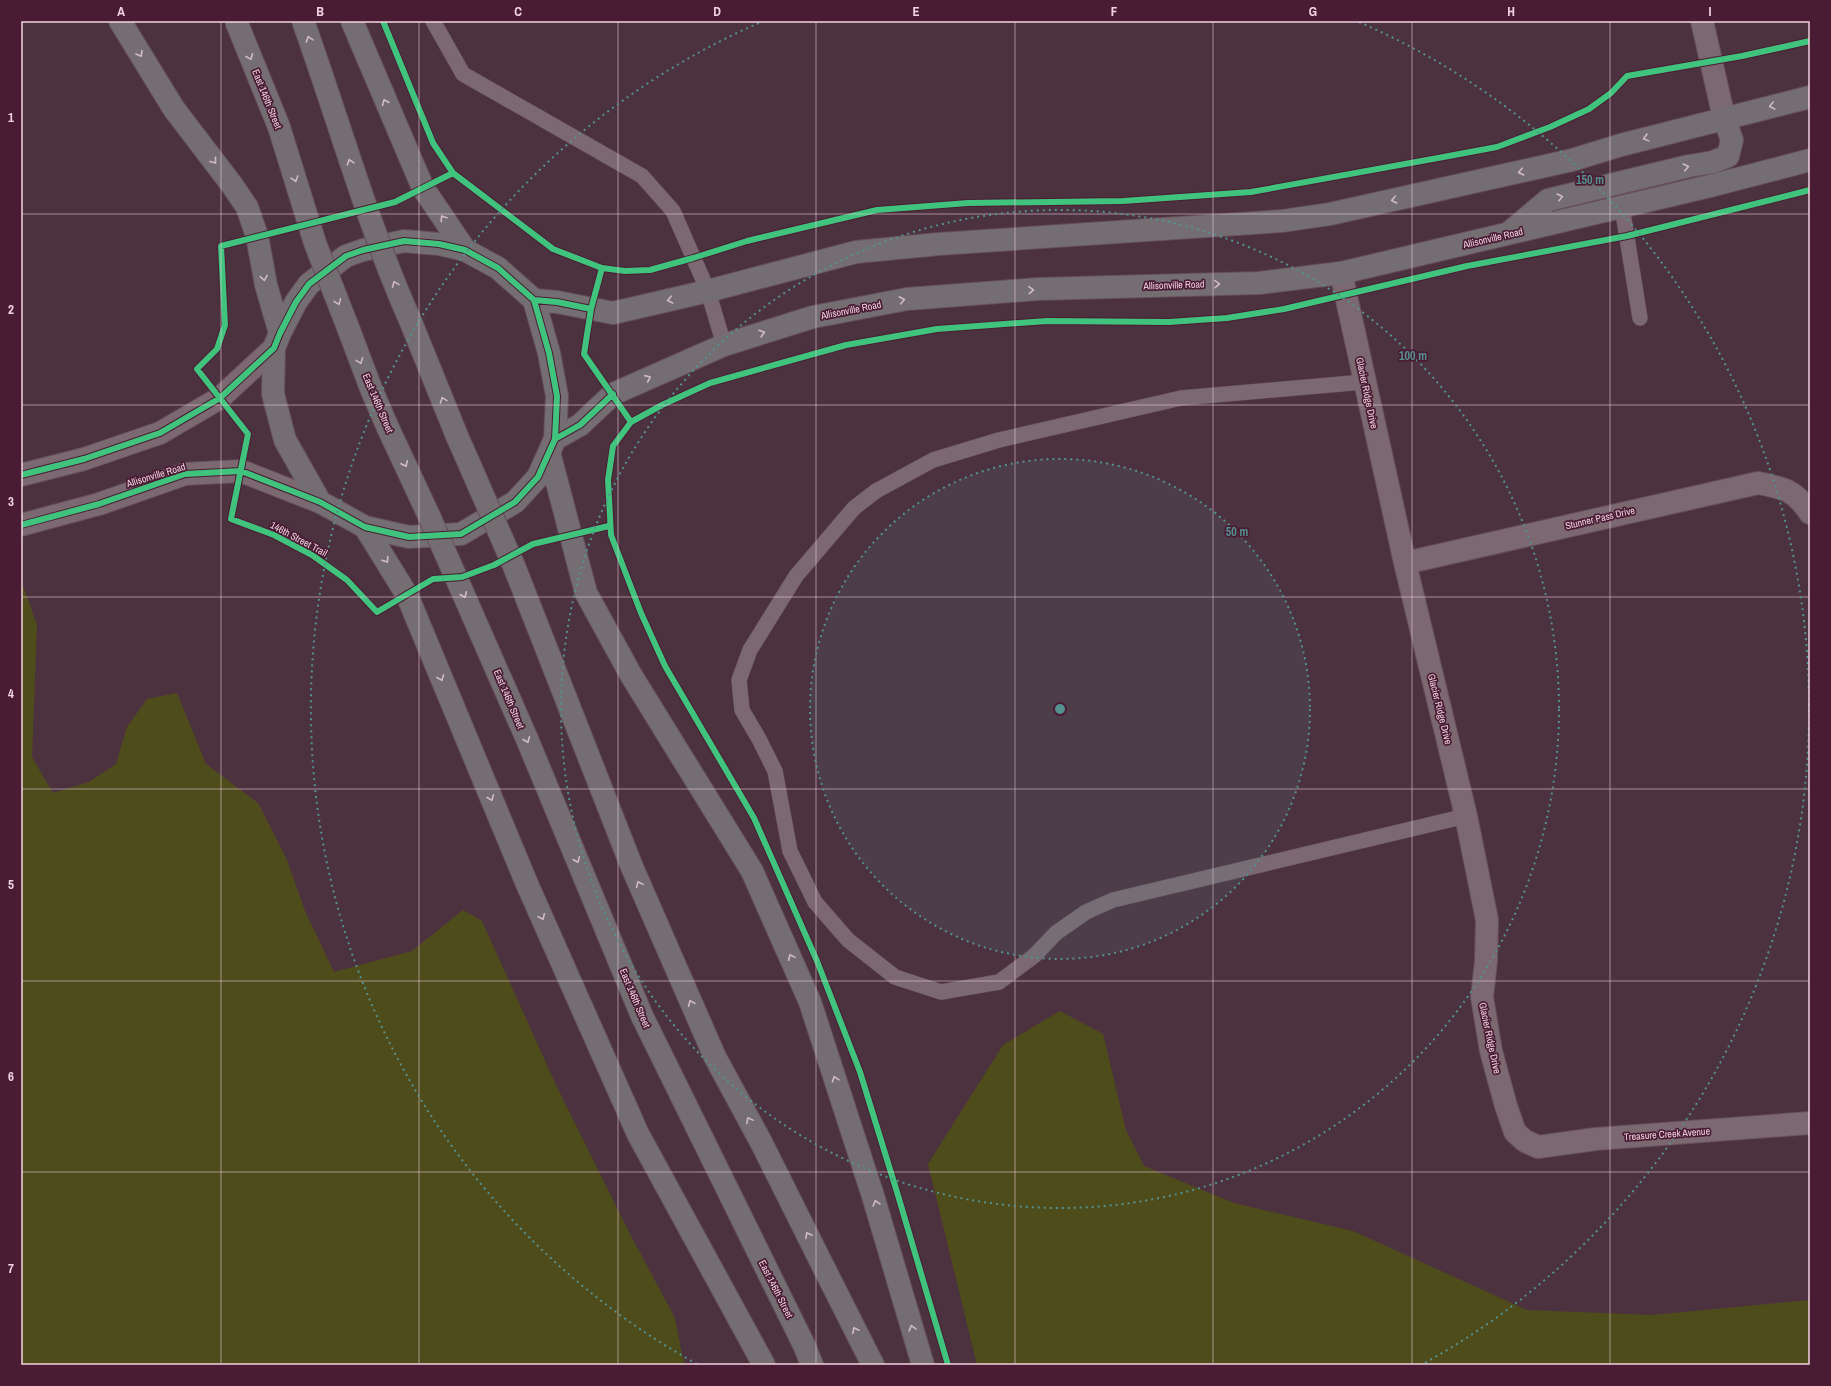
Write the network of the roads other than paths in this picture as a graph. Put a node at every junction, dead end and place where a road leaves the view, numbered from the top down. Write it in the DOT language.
graph roads {
  1 [pos="120,21"];
  2 [pos="236,21"];
  3 [pos="303,21"];
  4 [pos="352,21"];
  5 [pos="433,21"];
  6 [pos="1702,21"];
  7 [pos="1810,97"];
  8 [pos="1724,118"];
  9 [pos="1810,160"];
  10 [pos="1622,208"];
  11 [pos="1506,235"];
  12 [pos="465,250"];
  13 [pos="1341,273"];
  14 [pos="708,291"];
  15 [pos="534,300"];
  16 [pos="1640,318"];
  17 [pos="277,340"];
  18 [pos="724,345"];
  19 [pos="1364,382"];
  20 [pos="552,445"];
  21 [pos="21,475"];
  22 [pos="320,502"];
  23 [pos="1810,513"];
  24 [pos="21,524"];
  25 [pos="365,527"];
  26 [pos="1405,562"];
  27 [pos="1466,816"];
  28 [pos="1810,1123"];
  29 [pos="1525,1141"];
  30 [pos="809,1356"];
  31 [pos="764,1365"];
  32 [pos="873,1365"];
  33 [pos="923,1365"];
  1 -- 17 [label="main road, one-way"];
  2 -- 30 [label="main road, East 146th Street, one-way, bridge"];
  32 -- 3 [label="main road, one-way, bridge"];
  12 -- 4 [label="main road, one-way"];
  5 -- 14 [label="lane"];
  6 -- 8 [label="street"];
  7 -- 8 [label="main road, one-way"];
  11 -- 8 [label="main road, one-way"];
  8 -- 14 [label="main road, one-way"];
  9 -- 10 [label="main road, Allisonville Road"];
  10 -- 11 [label="main road, Allisonville Road"];
  10 -- 16 [label="lane"];
  11 -- 13 [label="main road, Allisonville Road"];
  12 -- 15 [label="main road"];
  12 -- 17 [label="main road"];
  18 -- 13 [label="main road, Allisonville Road, one-way"];
  13 -- 19 [label="street, Glacier Ridge Drive"];
  14 -- 15 [label="main road, one-way"];
  14 -- 18 [label="lane"];
  15 -- 20 [label="main road"];
  17 -- 21 [label="street"];
  17 -- 22 [label="main road"];
  20 -- 18 [label="main road, Allisonville Road, one-way"];
  19 -- 26 [label="street, Glacier Ridge Drive"];
  19 -- 27 [label="lane"];
  20 -- 25 [label="main road"];
  33 -- 20 [label="main road, one-way"];
  22 -- 24 [label="street, Allisonville Road"];
  22 -- 25 [label="main road"];
  23 -- 26 [label="street, Stunner Pass Drive"];
  25 -- 31 [label="main road, one-way"];
  26 -- 27 [label="street, Glacier Ridge Drive"];
  27 -- 29 [label="street, Glacier Ridge Drive"];
  28 -- 29 [label="street, Treasure Creek Avenue"];
}
